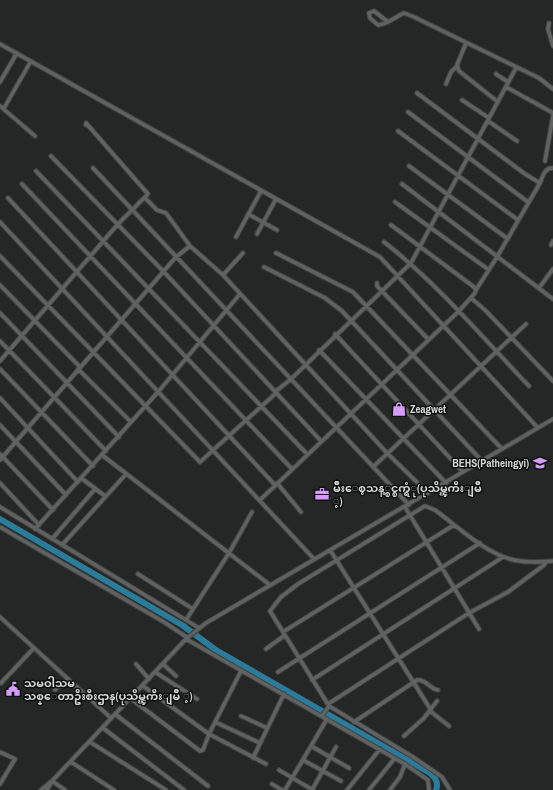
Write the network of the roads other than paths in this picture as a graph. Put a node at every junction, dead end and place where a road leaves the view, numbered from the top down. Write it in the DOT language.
graph roads {
  1 [pos="388,22"];
  2 [pos="549,23"];
  3 [pos="466,43"];
  4 [pos="1,45"];
  5 [pos="553,46"];
  6 [pos="0,49"];
  7 [pos="17,53"];
  8 [pos="32,61"];
  9 [pos="457,66"];
  10 [pos="516,68"];
  11 [pos="496,74"];
  12 [pos="0,82"];
  13 [pos="508,82"];
  14 [pos="446,84"];
  15 [pos="506,87"];
  16 [pos="553,89"];
  17 [pos="417,93"];
  18 [pos="462,100"];
  19 [pos="498,102"];
  20 [pos="2,107"];
  21 [pos="408,112"];
  22 [pos="553,114"];
  23 [pos="489,119"];
  24 [pos="86,125"];
  25 [pos="398,131"];
  26 [pos="34,136"];
  27 [pos="478,138"];
  28 [pos="517,141"];
  29 [pos="51,156"];
  30 [pos="468,156"];
  31 [pos="544,160"];
  32 [pos="409,166"];
  33 [pos="93,168"];
  34 [pos="553,168"];
  35 [pos="36,171"];
  36 [pos="458,175"];
  37 [pos="540,183"];
  38 [pos="22,184"];
  39 [pos="402,184"];
  40 [pos="261,191"];
  41 [pos="448,194"];
  42 [pos="8,198"];
  43 [pos="145,198"];
  44 [pos="276,199"];
  45 [pos="395,202"];
  46 [pos="528,202"];
  47 [pos="134,210"];
  48 [pos="438,211"];
  49 [pos="248,214"];
  50 [pos="518,220"];
  51 [pos="0,222"];
  52 [pos="263,222"];
  53 [pos="118,224"];
  54 [pos="391,225"];
  55 [pos="431,227"];
  56 [pos="277,230"];
  57 [pos="257,234"];
  58 [pos="236,236"];
  59 [pos="508,239"];
  60 [pos="553,241"];
  61 [pos="104,242"];
  62 [pos="384,242"];
  63 [pos="551,245"];
  64 [pos="190,246"];
  65 [pos="420,246"];
  66 [pos="243,253"];
  67 [pos="276,253"];
  68 [pos="0,256"];
  69 [pos="176,257"];
  70 [pos="498,257"];
  71 [pos="90,258"];
  72 [pos="411,263"];
  73 [pos="264,267"];
  74 [pos="553,268"];
  75 [pos="489,270"];
  76 [pos="164,272"];
  77 [pos="77,273"];
  78 [pos="223,275"];
  79 [pos="399,277"];
  80 [pos="377,283"];
  81 [pos="0,285"];
  82 [pos="149,288"];
  83 [pos="540,288"];
  84 [pos="62,290"];
  85 [pos="476,290"];
  86 [pos="383,292"];
  87 [pos="240,294"];
  88 [pos="471,298"];
  89 [pos="553,299"];
  90 [pos="135,304"];
  91 [pos="49,306"];
  92 [pos="367,306"];
  93 [pos="227,310"];
  94 [pos="459,311"];
  95 [pos="0,313"];
  96 [pos="122,320"];
  97 [pos="351,320"];
  98 [pos="35,321"];
  99 [pos="526,324"];
  100 [pos="443,325"];
  101 [pos="213,326"];
  102 [pos="335,334"];
  103 [pos="22,336"];
  104 [pos="106,337"];
  105 [pos="511,338"];
  106 [pos="428,339"];
  107 [pos="0,341"];
  108 [pos="201,343"];
  109 [pos="319,350"];
  110 [pos="9,351"];
  111 [pos="496,351"];
  112 [pos="94,352"];
  113 [pos="412,355"];
  114 [pos="187,359"];
  115 [pos="0,361"];
  116 [pos="305,364"];
  117 [pos="481,366"];
  118 [pos="79,368"];
  119 [pos="0,369"];
  120 [pos="397,369"];
  121 [pos="173,375"];
  122 [pos="291,379"];
  123 [pos="553,381"];
  124 [pos="67,382"];
  125 [pos="382,384"];
  126 [pos="529,386"];
  127 [pos="158,392"];
  128 [pos="275,392"];
  129 [pos="450,396"];
  130 [pos="0,398"];
  131 [pos="54,398"];
  132 [pos="366,399"];
  133 [pos="262,406"];
  134 [pos="145,407"];
  135 [pos="435,410"];
  136 [pos="41,412"];
  137 [pos="350,413"];
  138 [pos="553,419"];
  139 [pos="246,421"];
  140 [pos="132,422"];
  141 [pos="419,424"];
  142 [pos="0,425"];
  143 [pos="336,427"];
  144 [pos="28,428"];
  145 [pos="538,428"];
  146 [pos="230,436"];
  147 [pos="119,437"];
  148 [pos="404,438"];
  149 [pos="16,441"];
  150 [pos="321,441"];
  151 [pos="502,450"];
  152 [pos="106,451"];
  153 [pos="213,452"];
  154 [pos="307,454"];
  155 [pos="388,454"];
  156 [pos="102,455"];
  157 [pos="1,457"];
  158 [pos="482,461"];
  159 [pos="92,466"];
  160 [pos="373,467"];
  161 [pos="292,469"];
  162 [pos="463,472"];
  163 [pos="126,474"];
  164 [pos="81,478"];
  165 [pos="78,482"];
  166 [pos="0,483"];
  167 [pos="446,483"];
  168 [pos="276,484"];
  169 [pos="95,489"];
  170 [pos="428,493"];
  171 [pos="66,495"];
  172 [pos="105,496"];
  173 [pos="260,500"];
  174 [pos="409,504"];
  175 [pos="0,507"];
  176 [pos="53,510"];
  177 [pos="407,511"];
  178 [pos="252,512"];
  179 [pos="301,512"];
  180 [pos="39,525"];
  181 [pos="454,525"];
  182 [pos="0,527"];
  183 [pos="36,529"];
  184 [pos="52,538"];
  185 [pos="426,542"];
  186 [pos="480,543"];
  187 [pos="62,545"];
  188 [pos="331,552"];
  189 [pos="229,553"];
  190 [pos="503,557"];
  191 [pos="314,559"];
  192 [pos="336,560"];
  193 [pos="553,561"];
  194 [pos="546,562"];
  195 [pos="442,568"];
  196 [pos="138,574"];
  197 [pos="270,585"];
  198 [pos="354,588"];
  199 [pos="454,589"];
  200 [pos="193,609"];
  201 [pos="370,613"];
  202 [pos="469,613"];
  203 [pos="0,617"];
  204 [pos="186,620"];
  205 [pos="198,629"];
  206 [pos="479,629"];
  207 [pos="284,634"];
  208 [pos="384,635"];
  209 [pos="188,638"];
  210 [pos="33,649"];
  211 [pos="266,649"];
  212 [pos="298,657"];
  213 [pos="398,659"];
  214 [pos="136,664"];
  215 [pos="163,664"];
  216 [pos="241,671"];
  217 [pos="155,672"];
  218 [pos="278,672"];
  219 [pos="176,676"];
  220 [pos="68,679"];
  221 [pos="149,679"];
  222 [pos="312,680"];
  223 [pos="413,682"];
  224 [pos="1,683"];
  225 [pos="142,686"];
  226 [pos="55,690"];
  227 [pos="438,690"];
  228 [pos="284,694"];
  229 [pos="130,698"];
  230 [pos="196,699"];
  231 [pos="438,701"];
  232 [pos="328,707"];
  233 [pos="431,710"];
  234 [pos="115,714"];
  235 [pos="323,715"];
  236 [pos="240,716"];
  237 [pos="111,718"];
  238 [pos="327,719"];
  239 [pos="215,722"];
  240 [pos="354,722"];
  241 [pos="449,726"];
  242 [pos="103,728"];
  243 [pos="267,728"];
  244 [pos="209,734"];
  245 [pos="404,736"];
  246 [pos="90,742"];
  247 [pos="260,743"];
  248 [pos="311,746"];
  249 [pos="336,747"];
  250 [pos="380,749"];
  251 [pos="0,752"];
  252 [pos="330,757"];
  253 [pos="253,758"];
  254 [pos="396,758"];
  255 [pos="303,760"];
  256 [pos="71,762"];
  257 [pos="266,764"];
  258 [pos="405,764"];
  259 [pos="349,768"];
  260 [pos="279,770"];
  261 [pos="323,771"];
  262 [pos="292,777"];
  263 [pos="52,781"];
  264 [pos="341,781"];
  265 [pos="0,784"];
  266 [pos="272,784"];
  267 [pos="158,785"];
  268 [pos="208,786"];
  269 [pos="41,790"];
  270 [pos="47,790"];
  271 [pos="65,790"];
  272 [pos="114,790"];
  273 [pos="154,790"];
  274 [pos="166,790"];
  275 [pos="184,790"];
  276 [pos="282,790"];
  277 [pos="285,790"];
  278 [pos="313,790"];
  279 [pos="347,790"];
  280 [pos="369,790"];
  281 [pos="390,790"];
  282 [pos="429,790"];
  283 [pos="450,790"];
  1 -- 1 [label="street"];
  1 -- 3 [label="street"];
  2 -- 5 [label="street"];
  3 -- 9 [label="street"];
  3 -- 10 [label="street"];
  4 -- 6 [label="street"];
  4 -- 7 [label="street"];
  7 -- 8 [label="street"];
  7 -- 12 [label="street"];
  8 -- 20 [label="street"];
  8 -- 40 [label="street"];
  9 -- 14 [label="street"];
  9 -- 19 [label="street"];
  10 -- 13 [label="street"];
  10 -- 16 [label="street"];
  11 -- 13 [label="street"];
  13 -- 15 [label="street"];
  15 -- 19 [label="street"];
  15 -- 22 [label="street"];
  17 -- 27 [label="street"];
  18 -- 23 [label="street"];
  19 -- 23 [label="street"];
  20 -- 26 [label="street"];
  21 -- 30 [label="street"];
  22 -- 31 [label="street"];
  23 -- 27 [label="street"];
  23 -- 28 [label="street"];
  24 -- 43 [label="street"];
  25 -- 36 [label="street"];
  27 -- 30 [label="street"];
  27 -- 37 [label="street"];
  29 -- 53 [label="street"];
  30 -- 36 [label="street"];
  30 -- 46 [label="street"];
  32 -- 41 [label="street"];
  33 -- 47 [label="street"];
  34 -- 37 [label="street"];
  35 -- 61 [label="street"];
  36 -- 41 [label="street"];
  36 -- 50 [label="street"];
  37 -- 46 [label="street"];
  38 -- 71 [label="street"];
  39 -- 48 [label="street"];
  40 -- 44 [label="street"];
  40 -- 49 [label="street"];
  41 -- 48 [label="street"];
  41 -- 59 [label="street"];
  42 -- 77 [label="street"];
  43 -- 47 [label="street"];
  43 -- 64 [label="street"];
  44 -- 52 [label="street"];
  44 -- 79 [label="street"];
  45 -- 55 [label="street"];
  46 -- 50 [label="street"];
  47 -- 53 [label="street"];
  47 -- 69 [label="street"];
  48 -- 55 [label="street"];
  48 -- 70 [label="street"];
  49 -- 52 [label="street"];
  49 -- 58 [label="street"];
  50 -- 59 [label="street"];
  51 -- 84 [label="street"];
  52 -- 56 [label="street"];
  52 -- 57 [label="street"];
  53 -- 61 [label="street"];
  53 -- 76 [label="street"];
  54 -- 65 [label="street"];
  55 -- 65 [label="street"];
  55 -- 75 [label="street"];
  59 -- 70 [label="street"];
  60 -- 63 [label="street"];
  61 -- 71 [label="street"];
  61 -- 82 [label="street"];
  62 -- 72 [label="street"];
  64 -- 69 [label="street"];
  64 -- 78 [label="street"];
  65 -- 72 [label="street"];
  65 -- 85 [label="street"];
  66 -- 78 [label="street"];
  67 -- 92 [label="street"];
  68 -- 91 [label="street"];
  69 -- 76 [label="street"];
  69 -- 93 [label="street"];
  70 -- 75 [label="street"];
  70 -- 83 [label="street"];
  71 -- 77 [label="street"];
  71 -- 90 [label="street"];
  72 -- 79 [label="street"];
  72 -- 94 [label="street"];
  73 -- 97 [label="street"];
  74 -- 83 [label="street"];
  75 -- 85 [label="street"];
  76 -- 82 [label="street"];
  76 -- 101 [label="street"];
  77 -- 84 [label="street"];
  77 -- 96 [label="street"];
  78 -- 87 [label="street"];
  79 -- 86 [label="street"];
  79 -- 100 [label="street"];
  80 -- 86 [label="street"];
  81 -- 98 [label="street"];
  82 -- 90 [label="street"];
  82 -- 108 [label="street"];
  83 -- 89 [label="street"];
  84 -- 91 [label="street"];
  84 -- 104 [label="street"];
  85 -- 88 [label="street"];
  86 -- 92 [label="street"];
  86 -- 106 [label="street"];
  87 -- 93 [label="street"];
  87 -- 116 [label="street"];
  88 -- 94 [label="street"];
  88 -- 105 [label="street"];
  90 -- 96 [label="street"];
  90 -- 114 [label="street"];
  91 -- 98 [label="street"];
  91 -- 112 [label="street"];
  92 -- 97 [label="street"];
  92 -- 113 [label="street"];
  93 -- 101 [label="street"];
  93 -- 122 [label="street"];
  94 -- 100 [label="street"];
  94 -- 111 [label="street"];
  95 -- 103 [label="street"];
  96 -- 104 [label="street"];
  96 -- 121 [label="street"];
  97 -- 102 [label="street"];
  97 -- 120 [label="street"];
  98 -- 103 [label="street"];
  98 -- 118 [label="street"];
  99 -- 105 [label="street"];
  100 -- 106 [label="street"];
  100 -- 117 [label="street"];
  101 -- 108 [label="street"];
  101 -- 128 [label="street"];
  102 -- 109 [label="street"];
  102 -- 125 [label="street"];
  103 -- 110 [label="street"];
  103 -- 124 [label="street"];
  104 -- 112 [label="street"];
  104 -- 127 [label="street"];
  105 -- 111 [label="street"];
  105 -- 123 [label="street"];
  106 -- 113 [label="street"];
  107 -- 110 [label="street"];
  108 -- 114 [label="street"];
  108 -- 133 [label="street"];
  109 -- 116 [label="street"];
  109 -- 132 [label="street"];
  110 -- 115 [label="street"];
  110 -- 131 [label="street"];
  111 -- 117 [label="street"];
  111 -- 126 [label="street"];
  112 -- 118 [label="street"];
  112 -- 134 [label="street"];
  113 -- 120 [label="street"];
  113 -- 129 [label="street"];
  114 -- 121 [label="street"];
  114 -- 139 [label="street"];
  116 -- 122 [label="street"];
  116 -- 137 [label="street"];
  117 -- 129 [label="street"];
  117 -- 145 [label="street"];
  118 -- 124 [label="street"];
  118 -- 140 [label="street"];
  119 -- 136 [label="street"];
  120 -- 125 [label="street"];
  120 -- 135 [label="street"];
  121 -- 127 [label="street"];
  121 -- 146 [label="street"];
  122 -- 128 [label="street"];
  122 -- 143 [label="street"];
  124 -- 131 [label="street"];
  124 -- 147 [label="street"];
  125 -- 132 [label="street"];
  125 -- 141 [label="street"];
  127 -- 134 [label="street"];
  127 -- 153 [label="street"];
  128 -- 133 [label="street"];
  128 -- 150 [label="street"];
  129 -- 135 [label="street"];
  129 -- 151 [label="street"];
  130 -- 144 [label="street"];
  131 -- 136 [label="street"];
  131 -- 152 [label="street"];
  132 -- 137 [label="street"];
  132 -- 148 [label="street"];
  133 -- 139 [label="street"];
  133 -- 154 [label="street"];
  134 -- 140 [label="street"];
  134 -- 153 [label="street"];
  135 -- 141 [label="street"];
  135 -- 158 [label="street"];
  136 -- 144 [label="street"];
  136 -- 159 [label="street"];
  137 -- 143 [label="street"];
  137 -- 155 [label="street"];
  138 -- 145 [label="street"];
  139 -- 146 [label="street"];
  139 -- 161 [label="street"];
  140 -- 147 [label="street"];
  141 -- 148 [label="street"];
  141 -- 162 [label="street"];
  142 -- 149 [label="street"];
  143 -- 150 [label="street"];
  143 -- 160 [label="street"];
  144 -- 149 [label="street"];
  144 -- 165 [label="street"];
  145 -- 151 [label="street"];
  146 -- 153 [label="street"];
  146 -- 168 [label="street"];
  147 -- 152 [label="street"];
  148 -- 155 [label="street"];
  148 -- 167 [label="street"];
  149 -- 157 [label="street"];
  149 -- 171 [label="street"];
  150 -- 154 [label="street"];
  151 -- 158 [label="street"];
  152 -- 156 [label="street"];
  153 -- 173 [label="street"];
  154 -- 161 [label="street"];
  155 -- 160 [label="street"];
  155 -- 170 [label="street"];
  156 -- 159 [label="street"];
  156 -- 163 [label="street"];
  157 -- 176 [label="street"];
  158 -- 162 [label="street"];
  159 -- 164 [label="street"];
  160 -- 174 [label="street"];
  161 -- 168 [label="street"];
  162 -- 167 [label="street"];
  163 -- 172 [label="street"];
  163 -- 189 [label="street"];
  164 -- 165 [label="street"];
  164 -- 169 [label="street"];
  165 -- 171 [label="street"];
  166 -- 180 [label="street"];
  167 -- 170 [label="street"];
  168 -- 173 [label="street"];
  168 -- 179 [label="street"];
  169 -- 172 [label="street"];
  169 -- 184 [label="street"];
  170 -- 174 [label="street"];
  171 -- 176 [label="street"];
  172 -- 187 [label="street"];
  173 -- 191 [label="street"];
  174 -- 177 [label="street"];
  175 -- 183 [label="street"];
  176 -- 180 [label="street"];
  177 -- 181 [label="street"];
  177 -- 185 [label="street"];
  177 -- 188 [label="street"];
  177 -- 192 [label="street"];
  178 -- 189 [label="street"];
  180 -- 183 [label="street"];
  181 -- 185 [label="street"];
  181 -- 186 [label="street"];
  182 -- 209 [label="street"];
  183 -- 184 [label="street"];
  184 -- 187 [label="street"];
  185 -- 195 [label="street"];
  185 -- 198 [label="street"];
  186 -- 190 [label="street"];
  186 -- 195 [label="street"];
  187 -- 204 [label="street"];
  188 -- 191 [label="street"];
  188 -- 192 [label="street"];
  189 -- 197 [label="street"];
  189 -- 200 [label="street"];
  190 -- 194 [label="street"];
  190 -- 199 [label="street"];
  191 -- 197 [label="street"];
  192 -- 198 [label="street"];
  192 -- 207 [label="street"];
  193 -- 194 [label="street"];
  194 -- 202 [label="street"];
  195 -- 199 [label="street"];
  195 -- 201 [label="street"];
  196 -- 200 [label="street"];
  197 -- 205 [label="street"];
  198 -- 201 [label="street"];
  198 -- 207 [label="street"];
  199 -- 202 [label="street"];
  199 -- 208 [label="street"];
  200 -- 204 [label="street"];
  201 -- 208 [label="street"];
  201 -- 212 [label="street"];
  202 -- 206 [label="street"];
  202 -- 213 [label="street"];
  203 -- 210 [label="street"];
  204 -- 205 [label="street"];
  205 -- 209 [label="street"];
  207 -- 211 [label="street"];
  207 -- 212 [label="street"];
  208 -- 213 [label="street"];
  208 -- 222 [label="street"];
  209 -- 215 [label="street"];
  209 -- 216 [label="street"];
  210 -- 220 [label="street"];
  210 -- 224 [label="street"];
  212 -- 218 [label="street"];
  212 -- 222 [label="street"];
  213 -- 223 [label="street"];
  213 -- 232 [label="street"];
  214 -- 221 [label="street"];
  215 -- 217 [label="street"];
  215 -- 219 [label="street"];
  216 -- 228 [label="street"];
  216 -- 239 [label="street"];
  217 -- 221 [label="street"];
  217 -- 230 [label="street"];
  220 -- 226 [label="street"];
  220 -- 237 [label="street"];
  221 -- 225 [label="street"];
  222 -- 232 [label="street"];
  223 -- 227 [label="street"];
  223 -- 233 [label="street"];
  223 -- 240 [label="street"];
  225 -- 229 [label="street"];
  225 -- 244 [label="street"];
  228 -- 235 [label="street"];
  228 -- 243 [label="street"];
  229 -- 234 [label="street"];
  229 -- 244 [label="street"];
  231 -- 233 [label="street"];
  232 -- 235 [label="street"];
  232 -- 240 [label="street"];
  233 -- 241 [label="street"];
  233 -- 245 [label="street"];
  234 -- 237 [label="street"];
  234 -- 268 [label="street"];
  235 -- 238 [label="street"];
  236 -- 243 [label="street"];
  237 -- 242 [label="street"];
  238 -- 248 [label="street"];
  238 -- 250 [label="street"];
  239 -- 244 [label="street"];
  239 -- 247 [label="street"];
  240 -- 283 [label="street"];
  242 -- 246 [label="street"];
  242 -- 275 [label="street"];
  243 -- 247 [label="street"];
  244 -- 253 [label="street"];
  246 -- 256 [label="street"];
  246 -- 267 [label="street"];
  247 -- 253 [label="street"];
  248 -- 252 [label="street"];
  248 -- 255 [label="street"];
  249 -- 252 [label="street"];
  250 -- 254 [label="street"];
  250 -- 279 [label="street"];
  251 -- 265 [label="street"];
  252 -- 259 [label="street"];
  252 -- 261 [label="street"];
  253 -- 257 [label="street"];
  254 -- 258 [label="street"];
  254 -- 280 [label="street"];
  255 -- 261 [label="street"];
  255 -- 262 [label="street"];
  256 -- 263 [label="street"];
  256 -- 272 [label="street"];
  258 -- 281 [label="street"];
  258 -- 282 [label="street"];
  260 -- 262 [label="street"];
  261 -- 264 [label="street"];
  261 -- 278 [label="street"];
  262 -- 277 [label="street"];
  262 -- 278 [label="street"];
  263 -- 269 [label="street"];
  263 -- 270 [label="street"];
  263 -- 271 [label="street"];
  266 -- 276 [label="street"];
  267 -- 273 [label="street"];
  267 -- 274 [label="street"];
}
